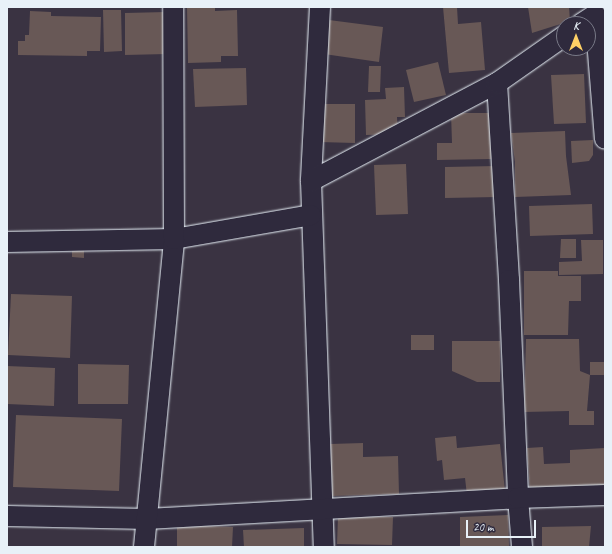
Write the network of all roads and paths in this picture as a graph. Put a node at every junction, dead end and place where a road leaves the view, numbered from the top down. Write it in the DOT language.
graph roads {
  1 [pos="173,7"];
  2 [pos="320,7"];
  3 [pos="590,15"];
  4 [pos="556,42"];
  5 [pos="497,83"];
  6 [pos="605,139"];
  7 [pos="311,181"];
  8 [pos="311,215"];
  9 [pos="174,239"];
  10 [pos="7,242"];
  11 [pos="605,495"];
  12 [pos="518,498"];
  13 [pos="323,510"];
  14 [pos="7,516"];
  15 [pos="147,519"];
  16 [pos="144,547"];
  17 [pos="324,547"];
  18 [pos="522,547"];
  1 -- 9 [label="street"];
  2 -- 7 [label="street"];
  3 -- 6 [label="street"];
  4 -- 5 [label="street"];
  5 -- 7 [label="street"];
  5 -- 12 [label="street"];
  7 -- 8 [label="street"];
  8 -- 9 [label="street"];
  8 -- 13 [label="street"];
  9 -- 10 [label="street"];
  9 -- 15 [label="street"];
  11 -- 12 [label="street"];
  12 -- 13 [label="street"];
  12 -- 18 [label="street"];
  13 -- 15 [label="street"];
  13 -- 17 [label="street"];
  14 -- 15 [label="street"];
  15 -- 16 [label="street"];
}
